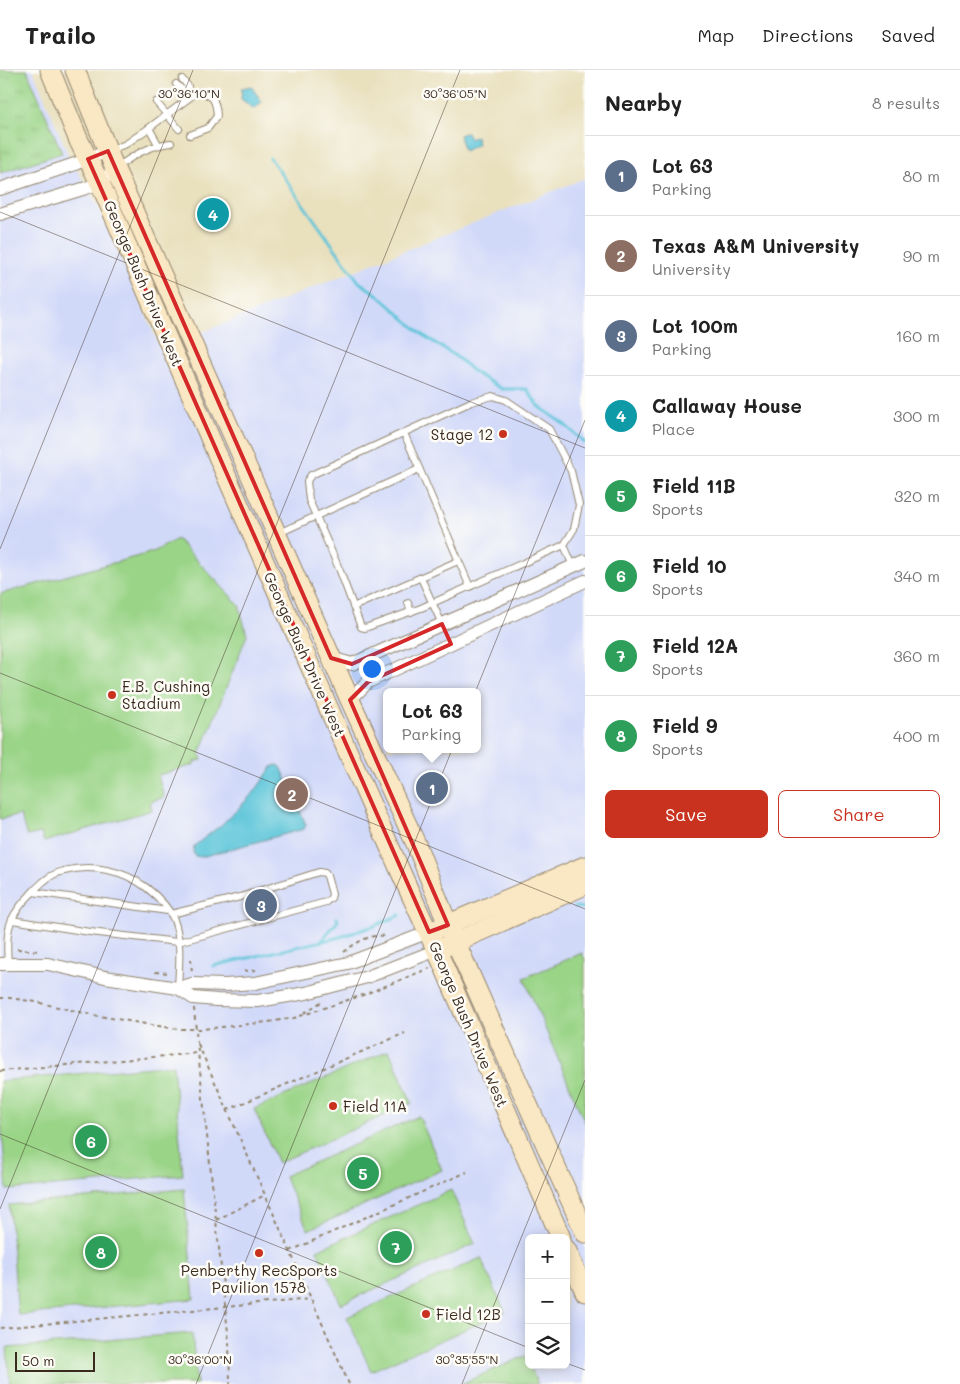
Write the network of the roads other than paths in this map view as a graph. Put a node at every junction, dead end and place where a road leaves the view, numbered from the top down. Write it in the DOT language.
graph roads {
  1 [pos="50,70"];
  2 [pos="75,70"];
  3 [pos="179,82"];
  4 [pos="189,94"];
  5 [pos="156,102"];
  6 [pos="168,114"];
  7 [pos="149,128"];
  8 [pos="179,129"];
  9 [pos="190,135"];
  10 [pos="172,143"];
  11 [pos="158,144"];
  12 [pos="108,151"];
  13 [pos="88,159"];
  14 [pos="116,169"];
  15 [pos="100,183"];
  16 [pos="0,188"];
  17 [pos="0,214"];
  18 [pos="404,433"];
  19 [pos="223,468"];
  20 [pos="419,469"];
  21 [pos="316,516"];
  22 [pos="277,534"];
  23 [pos="564,545"];
  24 [pos="458,561"];
  25 [pos="579,563"];
  26 [pos="421,578"];
  27 [pos="585,581"];
  28 [pos="470,587"];
  29 [pos="408,603"];
  30 [pos="432,603"];
  31 [pos="353,607"];
  32 [pos="411,612"];
  33 [pos="442,624"];
  34 [pos="451,644"];
  35 [pos="331,658"];
  36 [pos="350,700"];
  37 [pos="585,866"];
  38 [pos="585,885"];
  39 [pos="33,892"];
  40 [pos="169,912"];
  41 [pos="12,920"];
  42 [pos="429,932"];
  43 [pos="452,933"];
  44 [pos="178,942"];
  45 [pos="437,950"];
  46 [pos="4,964"];
  47 [pos="178,988"];
  48 [pos="585,1233"];
  49 [pos="560,1234"];
  50 [pos="570,1258"];
  51 [pos="585,1292"];
  1 -- 13 [label="main road, George Bush Drive West"];
  2 -- 12 [label="main road, George Bush Drive West"];
  3 -- 4 [label="lane"];
  4 -- 6 [label="lane"];
  4 -- 9 [label="lane"];
  5 -- 6 [label="lane"];
  6 -- 7 [label="lane"];
  6 -- 8 [label="lane"];
  7 -- 11 [label="lane"];
  7 -- 12 [label="lane"];
  10 -- 11 [label="lane"];
  11 -- 14 [label="lane"];
  12 -- 13 [label="street"];
  12 -- 14 [label="main road, George Bush Drive West"];
  13 -- 15 [label="main road, George Bush Drive West"];
  13 -- 16 [label="street"];
  14 -- 15 [label="street"];
  14 -- 22 [label="main road, George Bush Drive West"];
  15 -- 17 [label="street"];
  15 -- 19 [label="main road, George Bush Drive West"];
  18 -- 20 [label="lane"];
  18 -- 21 [label="lane"];
  18 -- 23 [label="lane"];
  19 -- 22 [label="main road"];
  19 -- 42 [label="main road, George Bush Drive West"];
  20 -- 21 [label="lane"];
  20 -- 24 [label="lane"];
  21 -- 22 [label="lane"];
  21 -- 31 [label="lane"];
  22 -- 35 [label="main road, George Bush Drive West"];
  23 -- 25 [label="lane"];
  23 -- 28 [label="lane"];
  24 -- 26 [label="lane"];
  24 -- 28 [label="lane"];
  25 -- 33 [label="street"];
  26 -- 30 [label="lane"];
  26 -- 31 [label="lane"];
  27 -- 34 [label="street"];
  28 -- 30 [label="lane"];
  29 -- 32 [label="lane"];
  30 -- 32 [label="lane"];
  30 -- 33 [label="lane"];
  31 -- 32 [label="lane"];
  33 -- 34 [label="street"];
  33 -- 35 [label="street"];
  34 -- 36 [label="street"];
  35 -- 36 [label="main road, George Bush Drive West"];
  36 -- 43 [label="main road, George Bush Drive West"];
  37 -- 43 [label="main road"];
  38 -- 43 [label="main road"];
  39 -- 40 [label="lane"];
  39 -- 40 [label="lane"];
  39 -- 41 [label="lane"];
  40 -- 44 [label="lane"];
  40 -- 44 [label="lane"];
  41 -- 44 [label="lane"];
  41 -- 46 [label="lane"];
  42 -- 43 [label="main road"];
  42 -- 45 [label="main road, George Bush Drive West"];
  42 -- 47 [label="street"];
  43 -- 45 [label="main road"];
  43 -- 48 [label="main road, George Bush Drive West"];
  44 -- 47 [label="lane"];
  45 -- 47 [label="street"];
  45 -- 49 [label="main road, George Bush Drive West"];
  46 -- 47 [label="street"];
  50 -- 51 [label="main road"];
}
